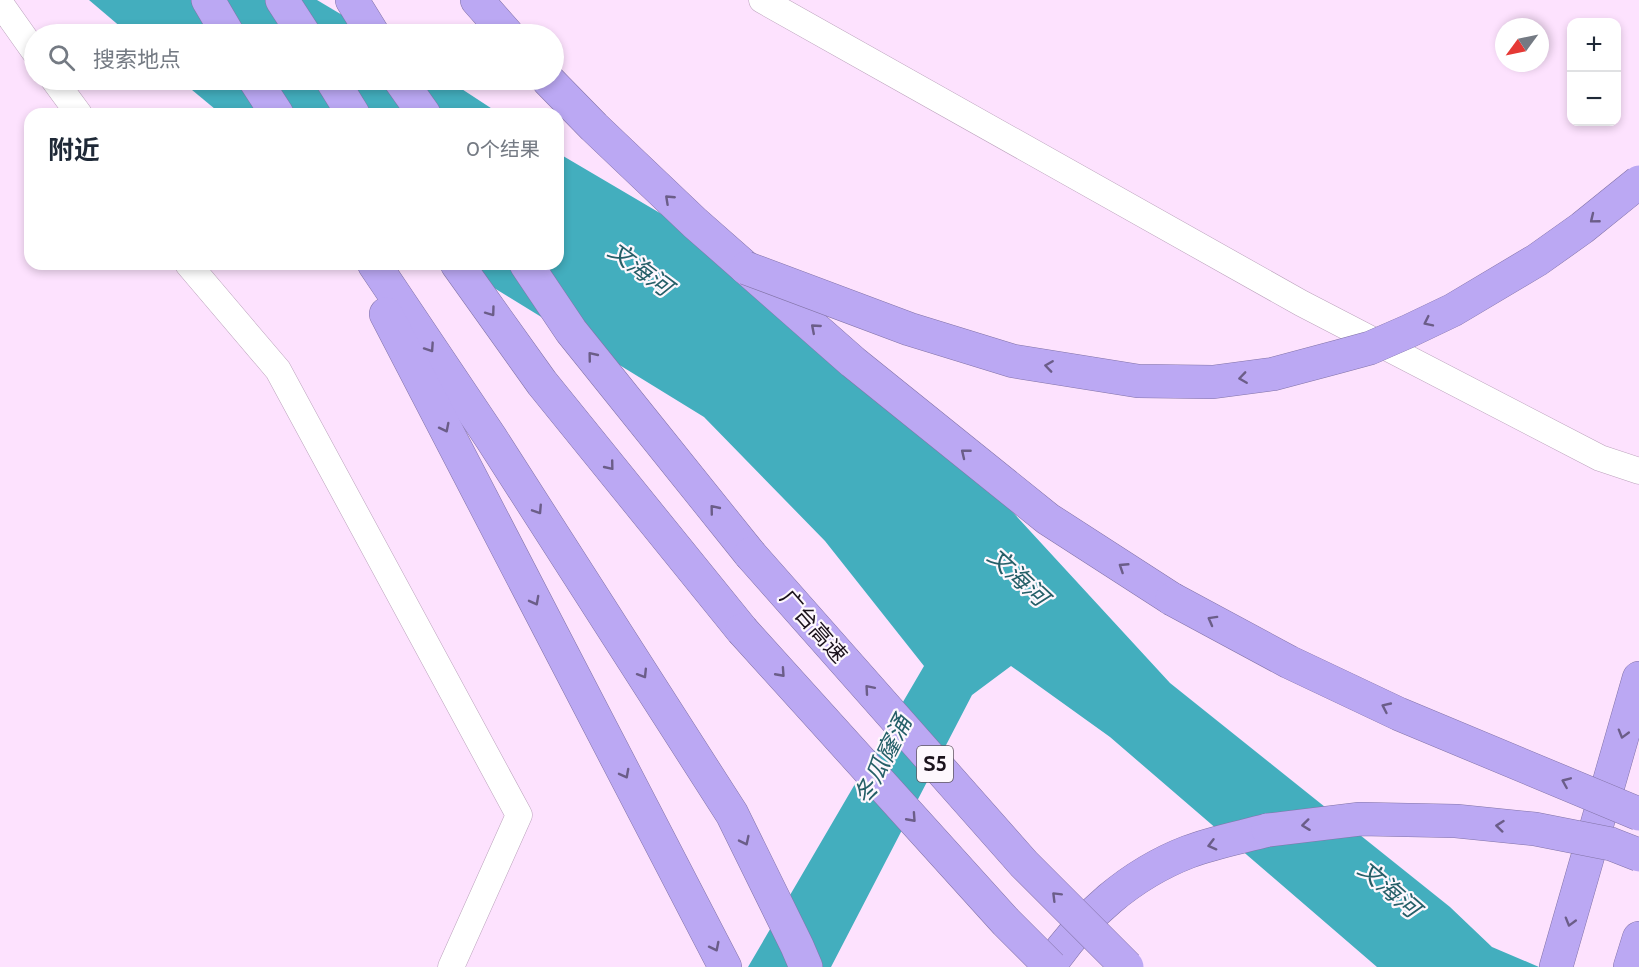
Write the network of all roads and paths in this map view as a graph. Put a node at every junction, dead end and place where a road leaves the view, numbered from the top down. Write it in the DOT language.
graph roads {
  1 [pos="208,0"];
  2 [pos="282,0"];
  3 [pos="352,0"];
  4 [pos="477,0"];
  5 [pos="762,0"];
  6 [pos="0,3"];
  7 [pos="222,24"];
  8 [pos="298,24"];
  9 [pos="367,24"];
  10 [pos="498,24"];
  11 [pos="24,37"];
  12 [pos="61,90"];
  13 [pos="261,90"];
  14 [pos="338,90"];
  15 [pos="407,90"];
  16 [pos="558,90"];
  17 [pos="75,108"];
  18 [pos="273,108"];
  19 [pos="349,108"];
  20 [pos="420,108"];
  21 [pos="1639,182"];
  22 [pos="746,268"];
  23 [pos="193,270"];
  24 [pos="363,270"];
  25 [pos="379,270"];
  26 [pos="461,270"];
  27 [pos="530,270"];
  28 [pos="1639,471"];
  29 [pos="1639,678"];
  30 [pos="1639,814"];
  31 [pos="1639,855"];
  32 [pos="1639,938"];
  33 [pos="451,967"];
  34 [pos="725,967"];
  35 [pos="806,967"];
  36 [pos="1050,967"];
  37 [pos="1127,967"];
  38 [pos="1556,967"];
  39 [pos="1630,967"];
  1 -- 7 [label="highway"];
  2 -- 8 [label="highway"];
  3 -- 9 [label="highway"];
  4 -- 10 [label="highway"];
  5 -- 28 [label="street"];
  6 -- 11 [label="street"];
  12 -- 17 [label="street"];
  13 -- 18 [label="highway"];
  14 -- 19 [label="highway"];
  15 -- 20 [label="highway"];
  22 -- 16 [label="highway, one-way"];
  21 -- 22 [label="highway, one-way, bridge"];
  30 -- 22 [label="highway, one-way, bridge"];
  23 -- 33 [label="street"];
  24 -- 34 [label="highway, one-way"];
  25 -- 35 [label="highway, one-way"];
  26 -- 36 [label="highway, S5, one-way, bridge"];
  37 -- 27 [label="highway, 广台高速 / S5, one-way, bridge"];
  29 -- 38 [label="highway, one-way, bridge"];
  31 -- 36 [label="highway, one-way, bridge"];
  32 -- 39 [label="highway"];
}
